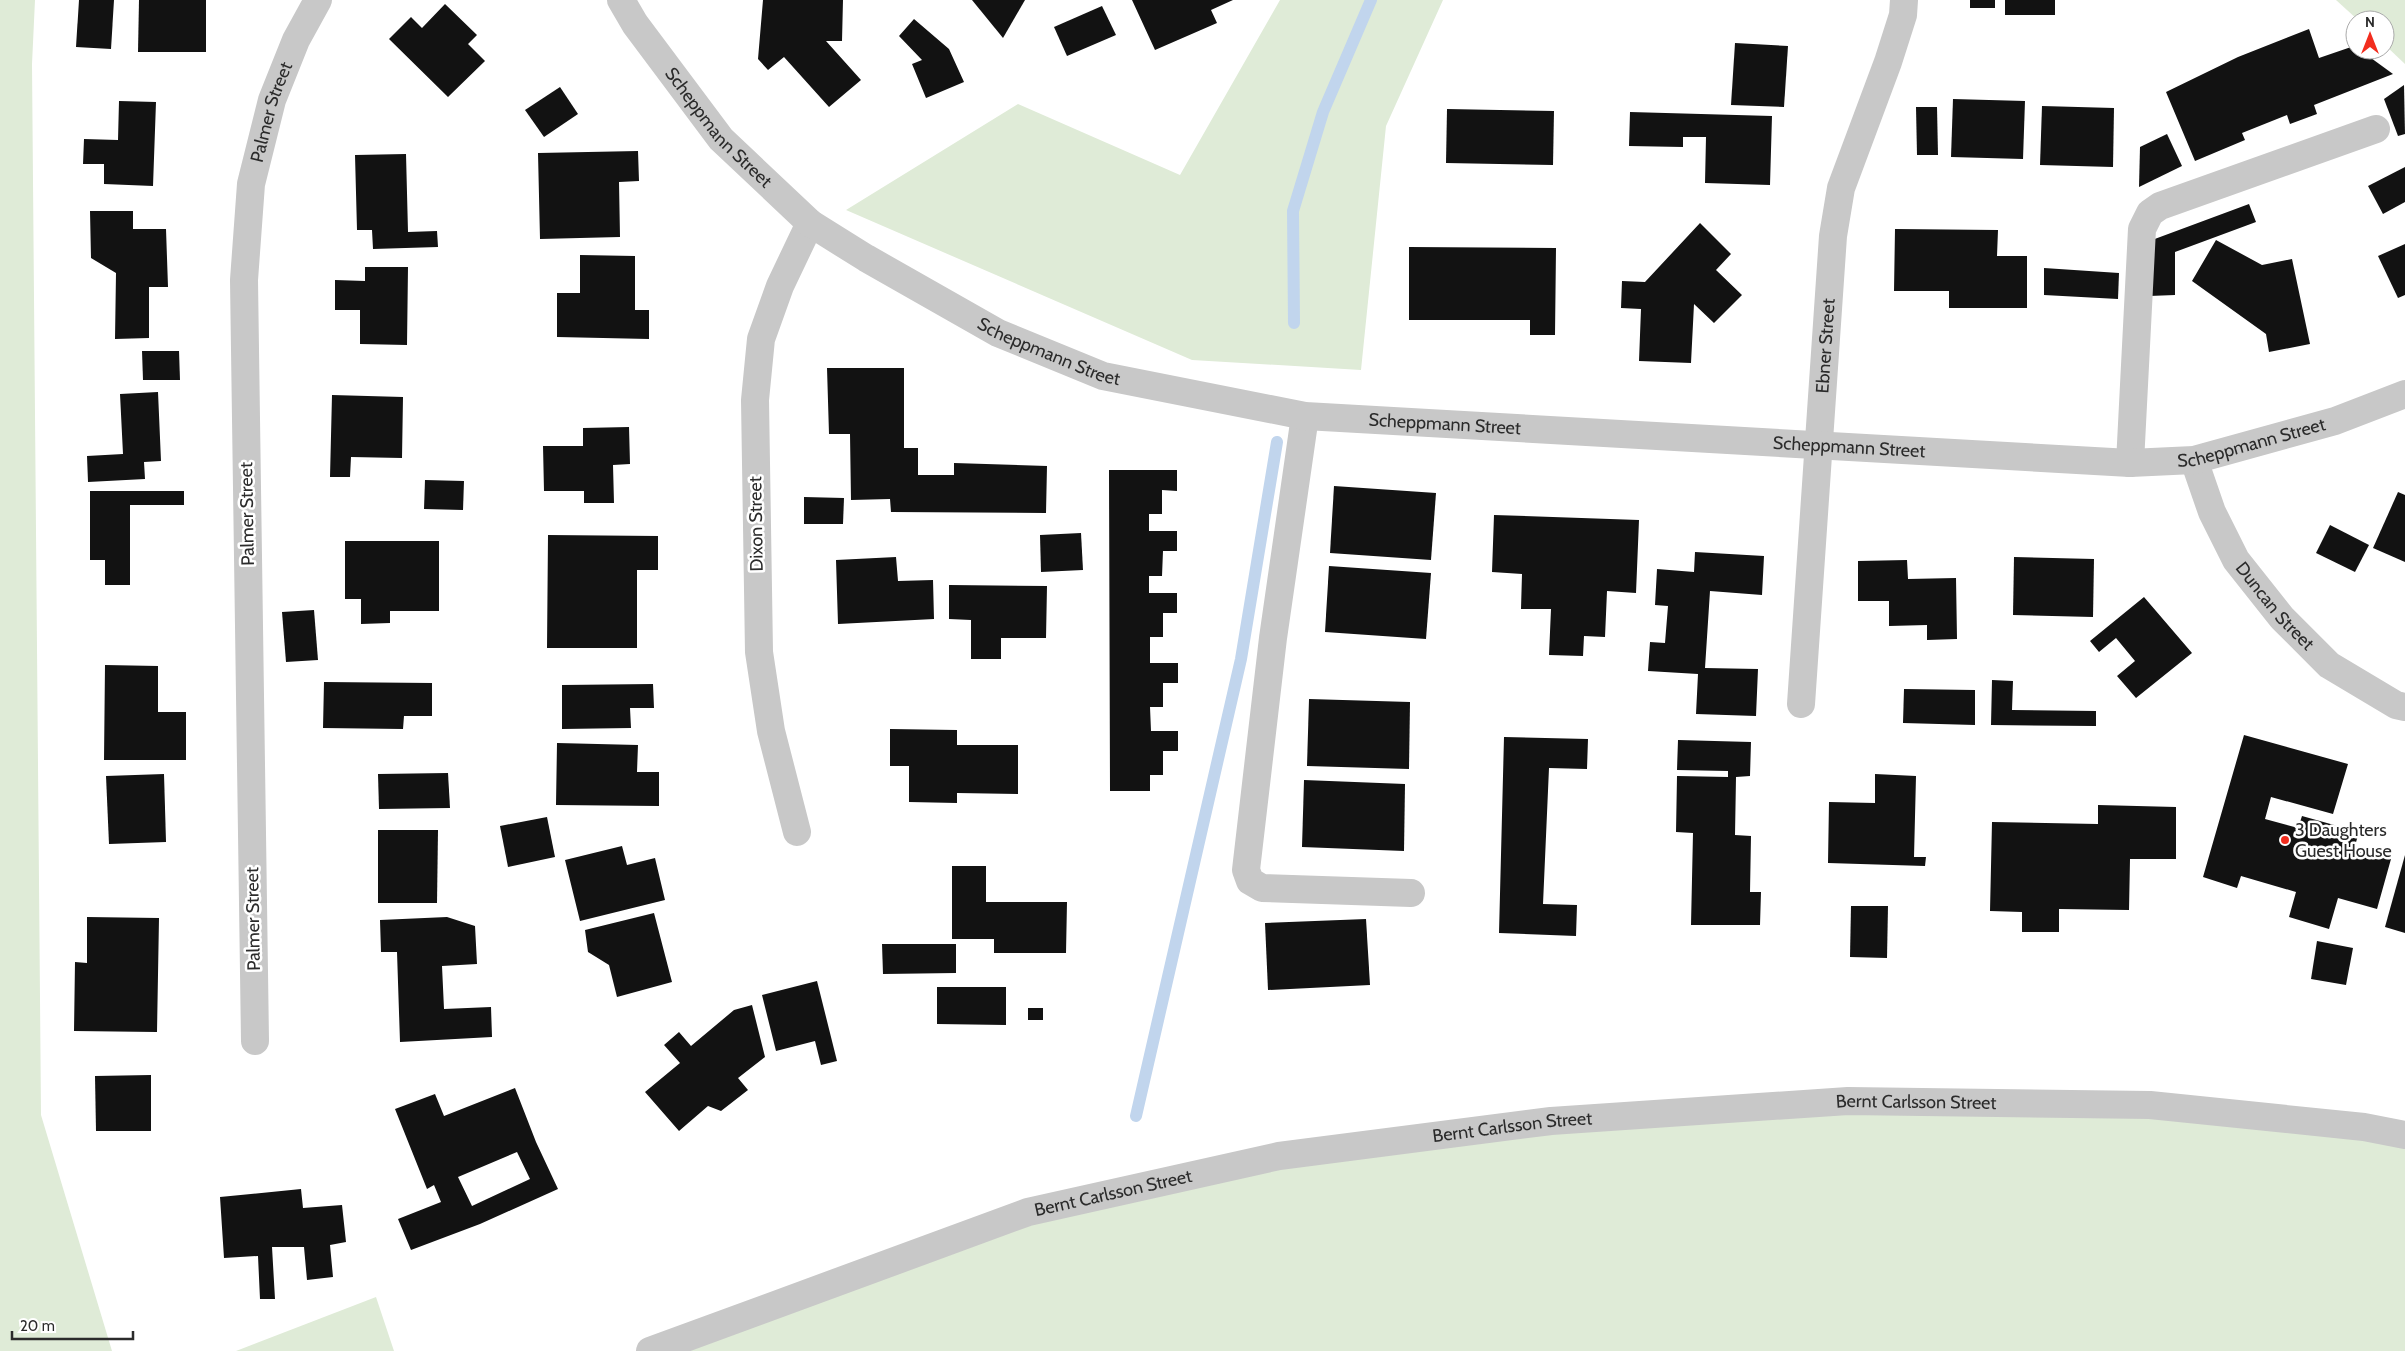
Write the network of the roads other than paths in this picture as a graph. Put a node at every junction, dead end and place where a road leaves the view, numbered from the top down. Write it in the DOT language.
graph roads {
  1 [pos="318,0"];
  2 [pos="622,0"];
  3 [pos="1904,0"];
  4 [pos="2376,129"];
  5 [pos="810,223"];
  6 [pos="2405,394"];
  7 [pos="1305,416"];
  8 [pos="1819,446"];
  9 [pos="2194,460"];
  10 [pos="2130,463"];
  11 [pos="1801,704"];
  12 [pos="2405,707"];
  13 [pos="797,832"];
  14 [pos="1411,893"];
  15 [pos="255,1040"];
  16 [pos="2405,1135"];
  17 [pos="650,1351"];
  1 -- 15 [label="street, Palmer Street"];
  2 -- 5 [label="street, Scheppmann Street"];
  3 -- 8 [label="street, Ebner Street"];
  4 -- 10 [label="street"];
  5 -- 7 [label="street, Scheppmann Street"];
  5 -- 13 [label="street, Dixon Street"];
  6 -- 9 [label="street, Scheppmann Street"];
  7 -- 8 [label="street, Scheppmann Street"];
  7 -- 14 [label="street"];
  8 -- 10 [label="street, Scheppmann Street"];
  8 -- 11 [label="street, Ebner Street"];
  9 -- 10 [label="street, Scheppmann Street"];
  9 -- 12 [label="street, Duncan Street"];
  16 -- 17 [label="street, Bernt Carlsson Street"];
}
